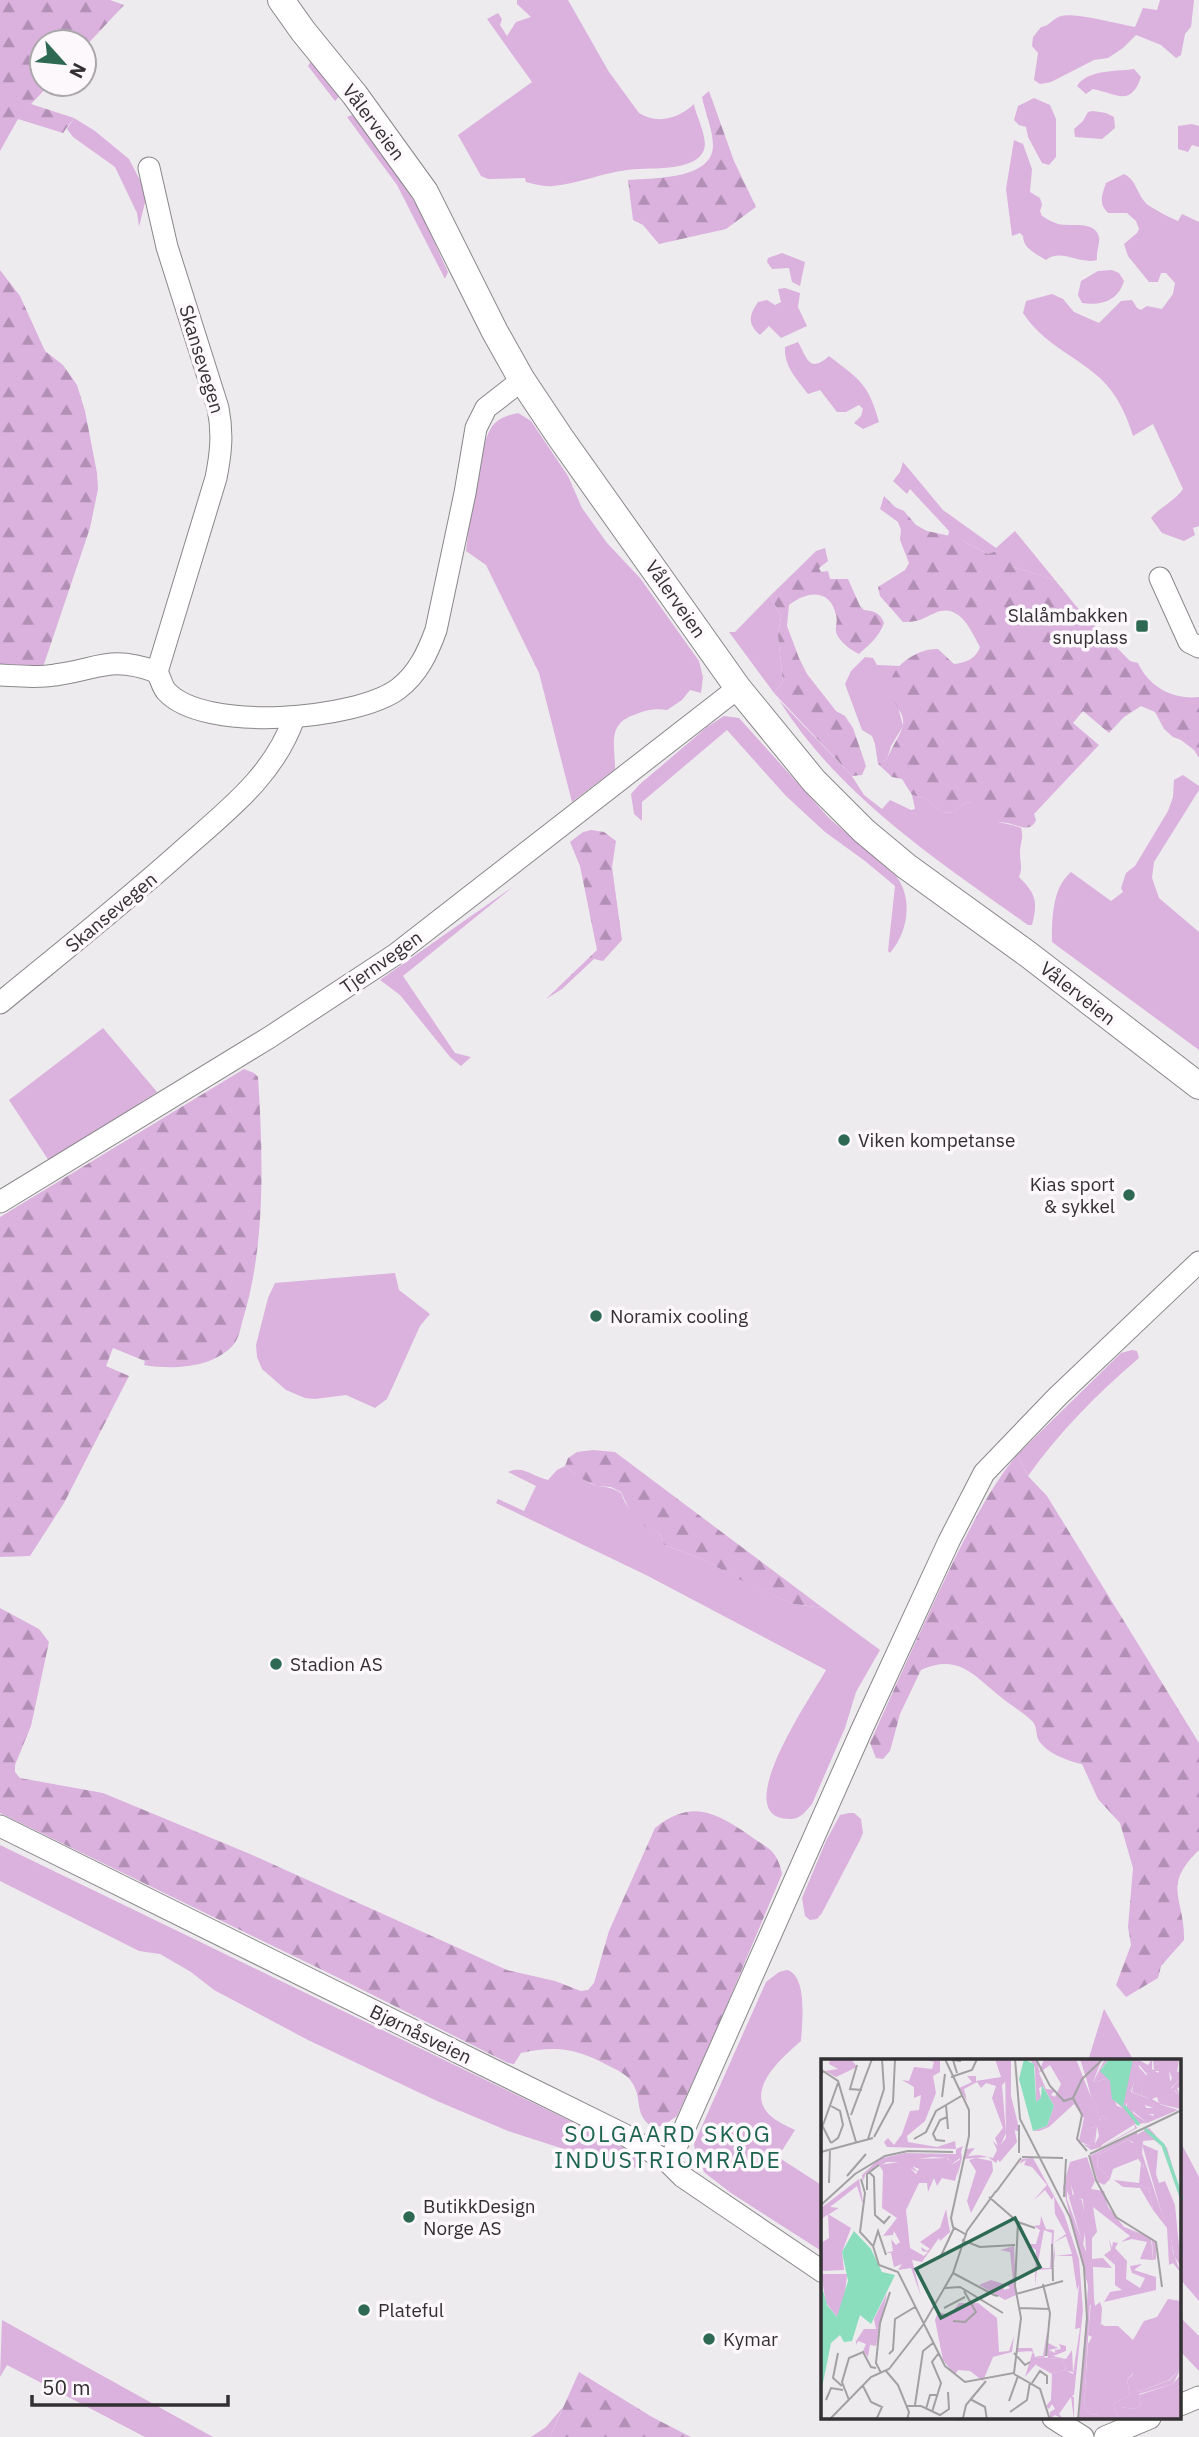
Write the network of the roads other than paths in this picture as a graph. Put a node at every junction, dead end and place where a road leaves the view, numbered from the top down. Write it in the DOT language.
graph roads {
  1 [pos="281,0"];
  2 [pos="149,168"];
  3 [pos="522,380"];
  4 [pos="1160,578"];
  5 [pos="1199,647"];
  6 [pos="157,671"];
  7 [pos="0,675"];
  8 [pos="738,688"];
  9 [pos="294,718"];
  10 [pos="0,1003"];
  11 [pos="1199,1086"];
  12 [pos="0,1202"];
  13 [pos="1199,1262"];
  14 [pos="0,1826"];
  15 [pos="669,2163"];
  16 [pos="821,2271"];
  17 [pos="1199,2397"];
  18 [pos="1182,2404"];
  19 [pos="1056,2420"];
  20 [pos="1145,2420"];
  21 [pos="1083,2437"];
  22 [pos="1105,2437"];
  1 -- 3 [label="street, Vålerveien"];
  2 -- 6 [label="street, Skansevegen"];
  3 -- 8 [label="street, Vålerveien"];
  3 -- 9 [label="street"];
  4 -- 5 [label="street"];
  6 -- 7 [label="street"];
  6 -- 9 [label="street"];
  8 -- 11 [label="street, Vålerveien"];
  8 -- 12 [label="street, Tjernvegen"];
  9 -- 10 [label="street, Skansevegen"];
  13 -- 15 [label="street"];
  14 -- 15 [label="street, Bjørnåsveien"];
  15 -- 16 [label="street, Bjørnåsveien"];
  17 -- 18 [label="street"];
  19 -- 21 [label="street"];
  20 -- 22 [label="street"];
}
